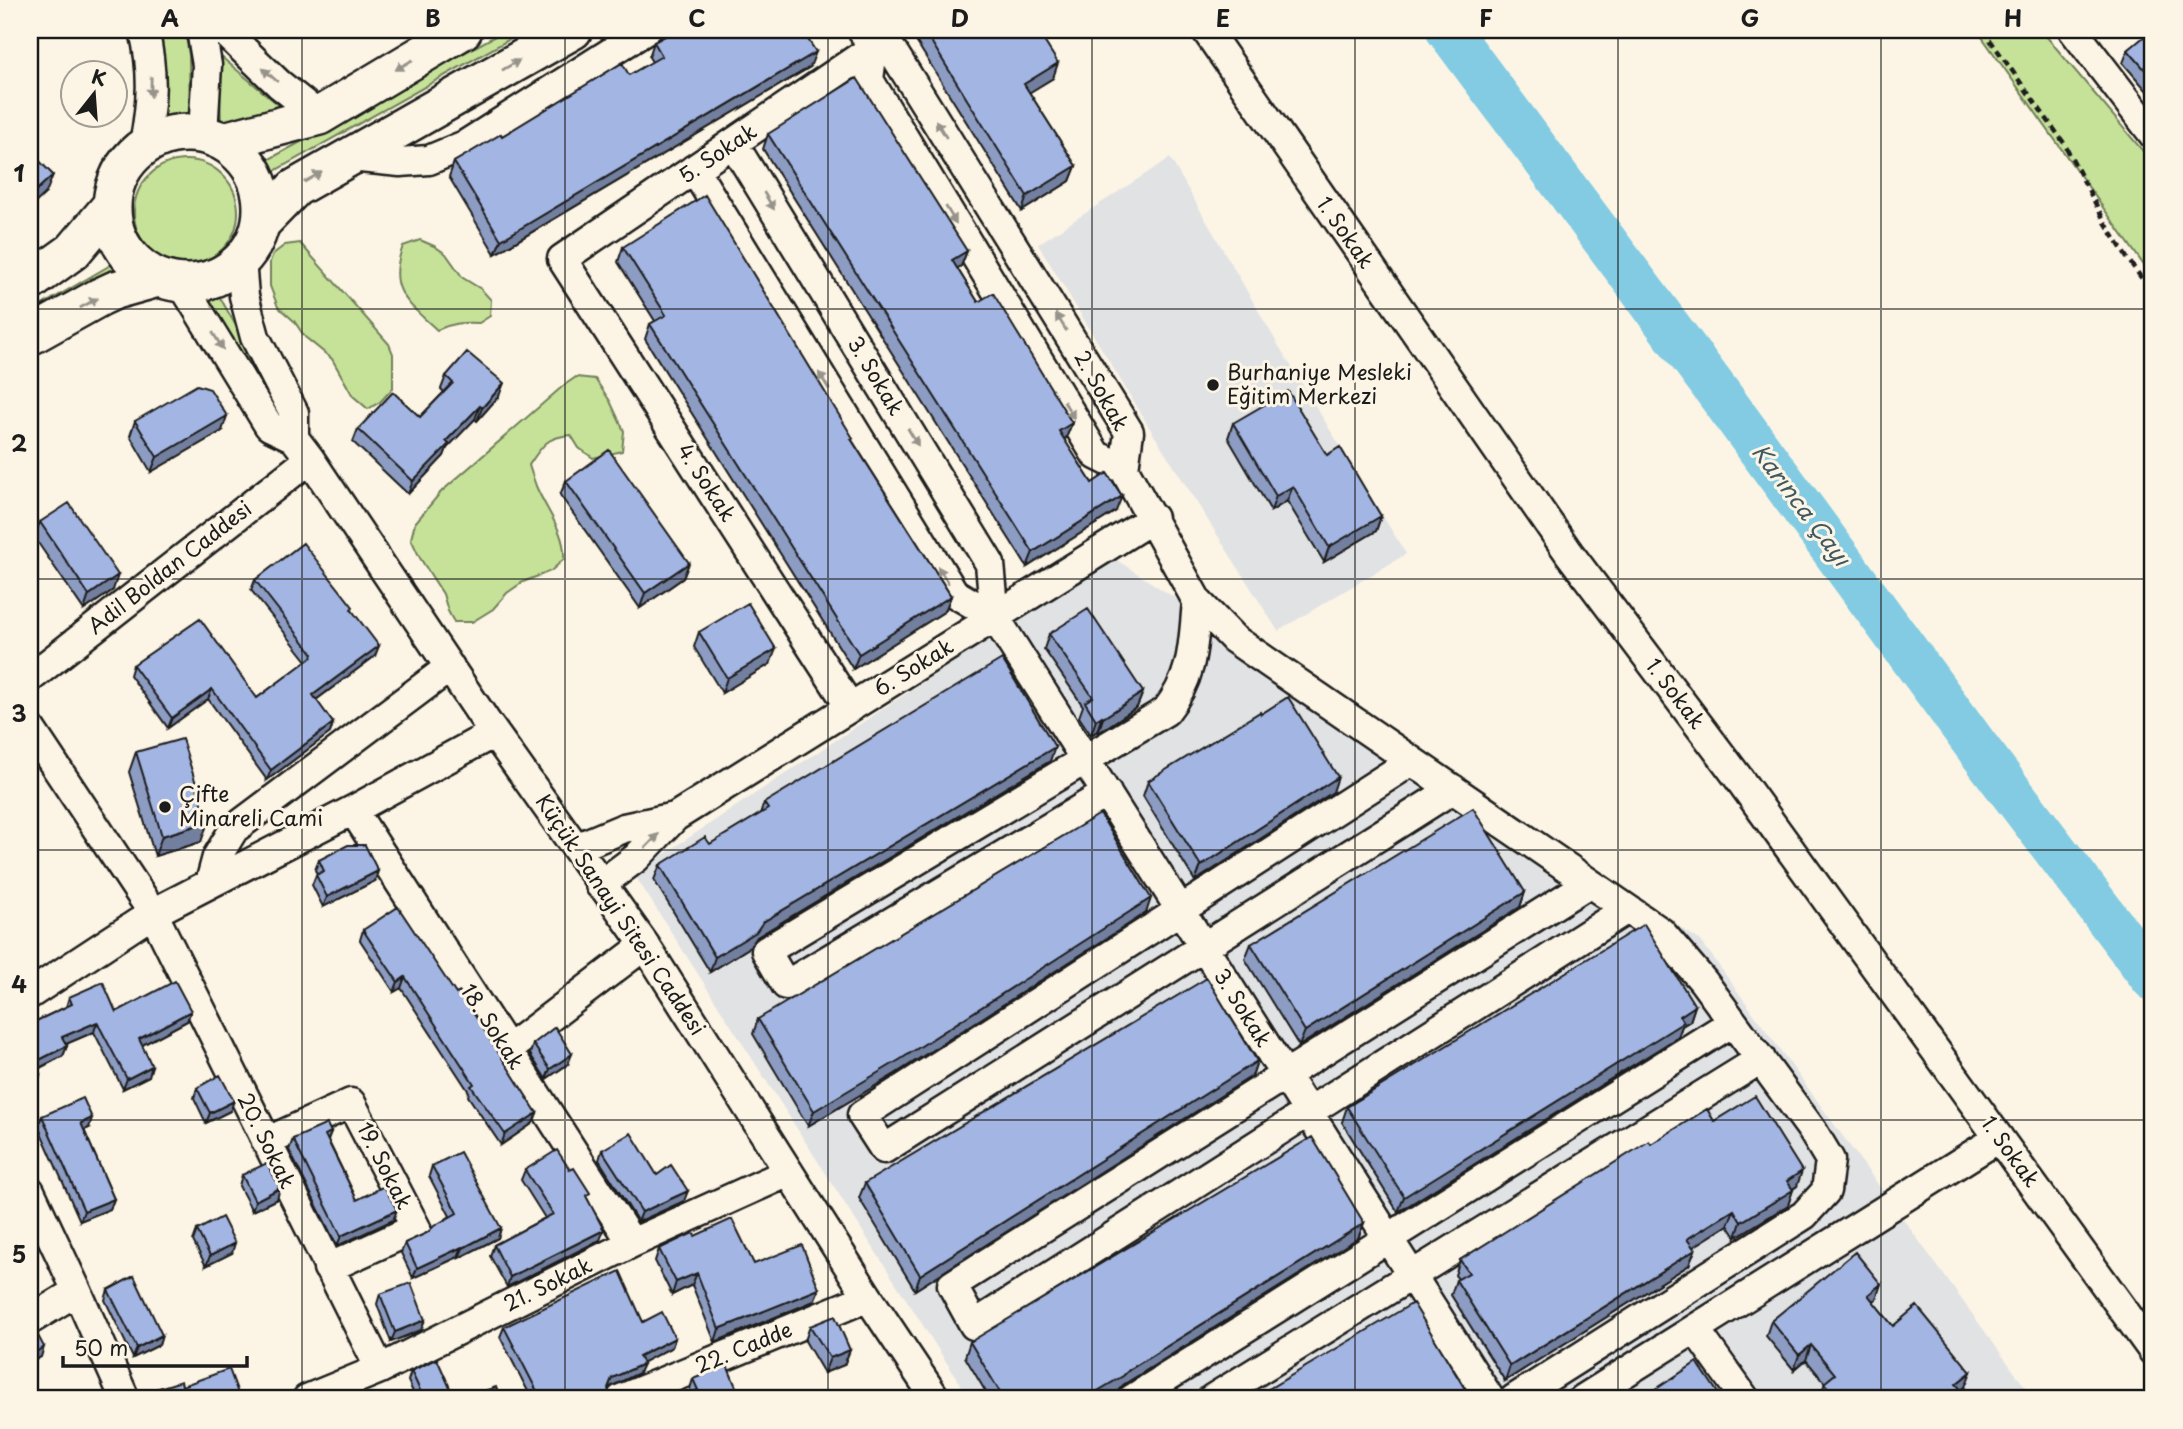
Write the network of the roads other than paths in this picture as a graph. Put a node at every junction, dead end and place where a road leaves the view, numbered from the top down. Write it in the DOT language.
graph roads {
  1 [pos="144,30"];
  2 [pos="201,30"];
  3 [pos="223,30"];
  4 [pos="463,30"];
  5 [pos="573,30"];
  6 [pos="646,30"];
  7 [pos="1206,30"];
  8 [pos="2073,30"];
  9 [pos="867,39"];
  10 [pos="319,116"];
  11 [pos="2153,134"];
  12 [pos="214,138"];
  13 [pos="733,143"];
  14 [pos="144,145"];
  15 [pos="350,157"];
  16 [pos="694,169"];
  17 [pos="111,205"];
  18 [pos="262,222"];
  19 [pos="562,259"];
  20 [pos="241,260"];
  21 [pos="170,281"];
  22 [pos="30,282"];
  23 [pos="30,336"];
  24 [pos="302,448"];
  25 [pos="1124,469"];
  26 [pos="1153,518"];
  27 [pos="1198,601"];
  28 [pos="995,617"];
  29 [pos="450,667"];
  30 [pos="30,678"];
  31 [pos="850,707"];
  32 [pos="30,729"];
  33 [pos="495,733"];
  34 [pos="1085,758"];
  35 [pos="1412,761"];
  36 [pos="1452,789"];
  37 [pos="1107,793"];
  38 [pos="353,810"];
  39 [pos="675,817"];
  40 [pos="576,849"];
  41 [pos="210,883"];
  42 [pos="1589,883"];
  43 [pos="600,885"];
  44 [pos="1627,909"];
  45 [pos="1180,910"];
  46 [pos="153,913"];
  47 [pos="645,945"];
  48 [pos="1204,947"];
  49 [pos="30,994"];
  50 [pos="1732,1022"];
  51 [pos="507,1050"];
  52 [pos="1760,1059"];
  53 [pos="1285,1075"];
  54 [pos="1308,1112"];
  55 [pos="1999,1138"];
  56 [pos="266,1142"];
  57 [pos="789,1171"];
  58 [pos="30,1191"];
  59 [pos="1388,1238"];
  60 [pos="632,1243"];
  61 [pos="328,1268"];
  62 [pos="1411,1276"];
  63 [pos="77,1291"];
  64 [pos="868,1297"];
  65 [pos="30,1320"];
  66 [pos="1695,1329"];
  67 [pos="2153,1351"];
  68 [pos="380,1369"];
  69 [pos="927,1397"];
  70 [pos="125,1399"];
  71 [pos="307,1399"];
  72 [pos="621,1399"];
  73 [pos="1132,1399"];
  74 [pos="1212,1399"];
  75 [pos="1490,1399"];
  76 [pos="1514,1399"];
  77 [pos="1583,1399"];
  78 [pos="1745,1399"];
  1 -- 14 [label="street, one-way"];
  2 -- 12 [label="street"];
  10 -- 3 [label="street, one-way"];
  4 -- 10 [label="main road, one-way"];
  15 -- 5 [label="main road, one-way"];
  6 -- 15 [label="street"];
  7 -- 55 [label="street, 1. Sokak"];
  8 -- 11 [label="street"];
  9 -- 13 [label="street, 5. Sokak"];
  9 -- 25 [label="street, 2. Sokak, one-way"];
  25 -- 9 [label="street, 2. Sokak, one-way"];
  10 -- 12 [label="main road"];
  12 -- 14 [label="main road"];
  12 -- 18 [label="main road"];
  13 -- 16 [label="street, 5. Sokak"];
  13 -- 28 [label="street, 3. Sokak, one-way"];
  14 -- 17 [label="main road"];
  18 -- 15 [label="main road, one-way"];
  16 -- 19 [label="street, 5. Sokak"];
  28 -- 16 [label="street, 3. Sokak, one-way"];
  17 -- 21 [label="main road"];
  17 -- 22 [label="main road"];
  18 -- 20 [label="main road"];
  19 -- 31 [label="street, 4. Sokak"];
  20 -- 21 [label="main road"];
  20 -- 24 [label="street, Küçük Sanayi Sitesi Caddesi"];
  23 -- 21 [label="main road, one-way"];
  21 -- 24 [label="street, Küçük Sanayi Sitesi Caddesi, one-way"];
  24 -- 29 [label="street, Küçük Sanayi Sitesi Caddesi"];
  24 -- 30 [label="street, Adil Boldan Caddesi"];
  25 -- 26 [label="street"];
  26 -- 27 [label="street"];
  26 -- 28 [label="street, 6. Sokak"];
  27 -- 34 [label="street"];
  27 -- 35 [label="street"];
  28 -- 31 [label="street, 6. Sokak"];
  28 -- 34 [label="street, 3. Sokak"];
  29 -- 33 [label="street, Küçük Sanayi Sitesi Caddesi"];
  29 -- 41 [label="street"];
  31 -- 39 [label="street, 6. Sokak"];
  32 -- 46 [label="street, 20. Sokak"];
  33 -- 38 [label="street"];
  33 -- 40 [label="street, Küçük Sanayi Sitesi Caddesi"];
  34 -- 37 [label="street, 3. Sokak"];
  34 -- 37 [label="street"];
  35 -- 36 [label="street"];
  35 -- 45 [label="street"];
  36 -- 42 [label="street"];
  36 -- 48 [label="street"];
  37 -- 45 [label="street, 3. Sokak"];
  38 -- 41 [label="street"];
  38 -- 51 [label="street, 18. Sokak"];
  39 -- 40 [label="street"];
  43 -- 39 [label="street, one-way"];
  40 -- 43 [label="street, Küçük Sanayi Sitesi Caddesi"];
  41 -- 46 [label="street"];
  42 -- 44 [label="street"];
  42 -- 53 [label="street"];
  43 -- 47 [label="street, Küçük Sanayi Sitesi Caddesi"];
  44 -- 50 [label="street"];
  44 -- 54 [label="street"];
  45 -- 48 [label="street, 3. Sokak"];
  45 -- 48 [label="street"];
  46 -- 49 [label="street"];
  46 -- 56 [label="street, 20. Sokak"];
  47 -- 51 [label="street"];
  47 -- 57 [label="street, Küçük Sanayi Sitesi Caddesi"];
  48 -- 53 [label="street, 3. Sokak"];
  50 -- 52 [label="street"];
  50 -- 59 [label="street"];
  51 -- 60 [label="street, 18. Sokak"];
  52 -- 62 [label="street"];
  52 -- 76 [label="street"];
  53 -- 54 [label="street, 3. Sokak"];
  53 -- 54 [label="street"];
  54 -- 59 [label="street, 3. Sokak"];
  55 -- 66 [label="street"];
  55 -- 67 [label="street, 1. Sokak"];
  56 -- 61 [label="street, 20. Sokak"];
  56 -- 61 [label="street, 19. Sokak"];
  57 -- 60 [label="street, 21. Sokak"];
  57 -- 64 [label="street, Küçük Sanayi Sitesi Caddesi"];
  58 -- 63 [label="street"];
  59 -- 62 [label="street, 3. Sokak"];
  59 -- 73 [label="street"];
  60 -- 68 [label="street, 21. Sokak"];
  61 -- 68 [label="street, 20. Sokak"];
  62 -- 74 [label="street"];
  62 -- 75 [label="street, 3. Sokak"];
  63 -- 65 [label="street"];
  63 -- 70 [label="street"];
  64 -- 69 [label="street, Küçük Sanayi Sitesi Caddesi"];
  64 -- 72 [label="street, 22. Cadde"];
  66 -- 77 [label="street"];
  66 -- 78 [label="street"];
  68 -- 71 [label="street, 21. Sokak"];
}
